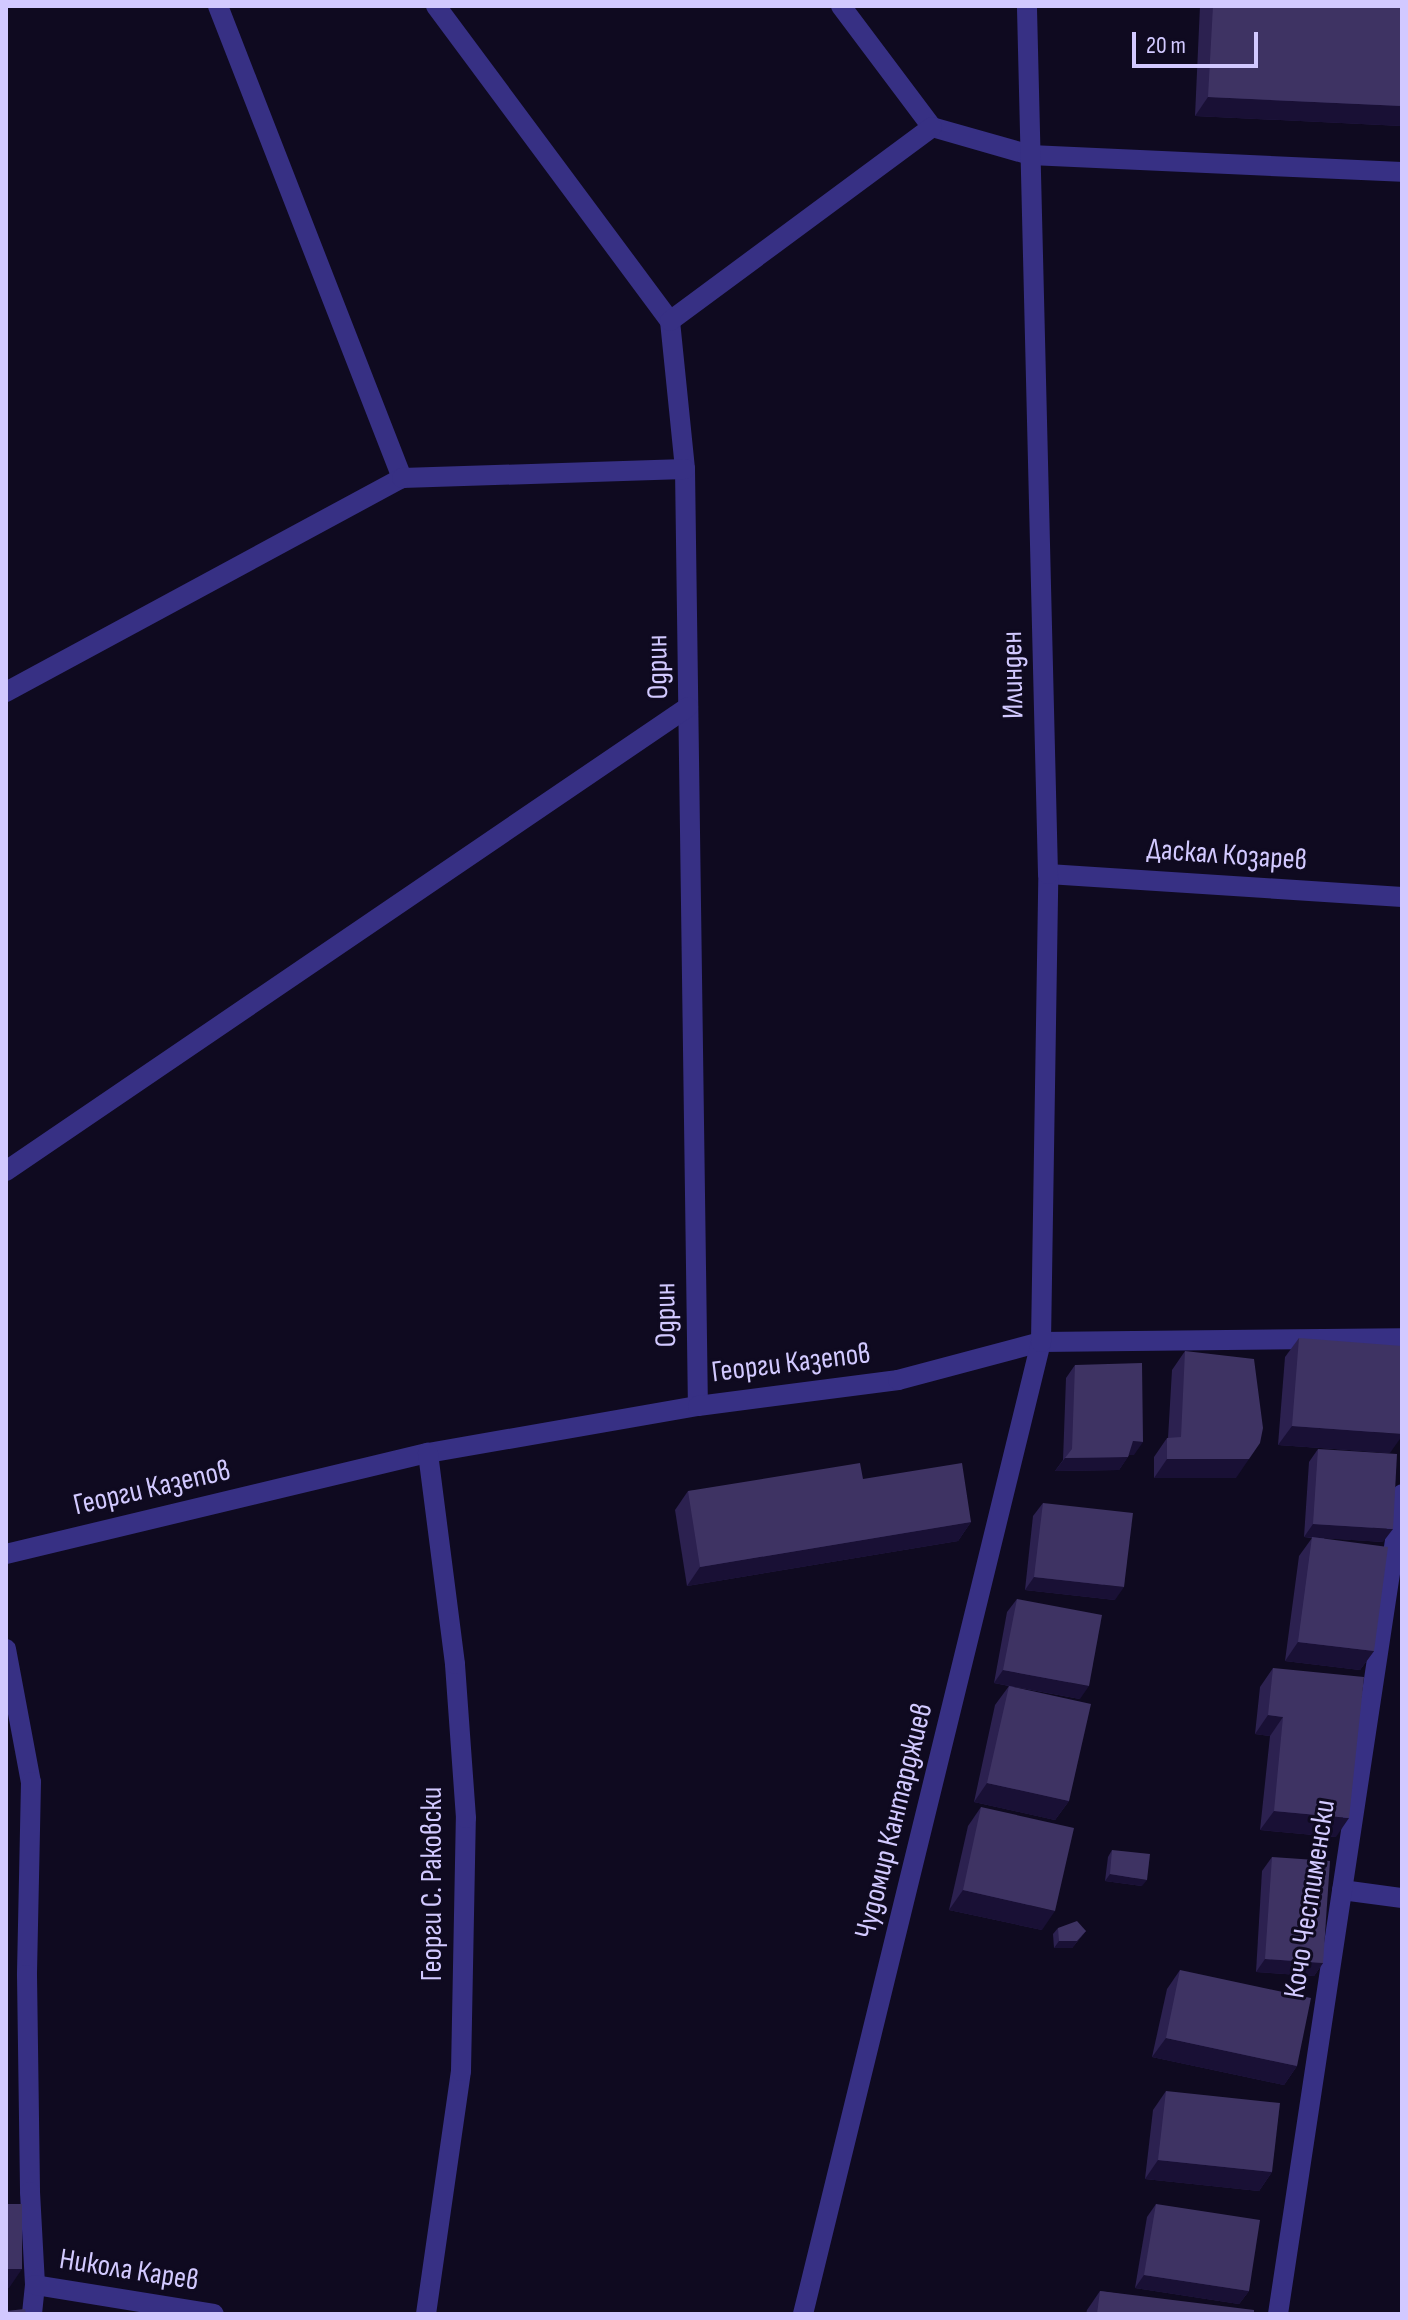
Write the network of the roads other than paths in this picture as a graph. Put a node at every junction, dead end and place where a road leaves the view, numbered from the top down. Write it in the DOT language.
graph roads {
  1 [pos="218,6"];
  2 [pos="436,6"];
  3 [pos="841,6"];
  4 [pos="1027,6"];
  5 [pos="932,127"];
  6 [pos="1030,155"];
  7 [pos="1402,172"];
  8 [pos="670,321"];
  9 [pos="685,469"];
  10 [pos="402,478"];
  11 [pos="6,692"];
  12 [pos="688,707"];
  13 [pos="1048,874"];
  14 [pos="1402,897"];
  15 [pos="6,1171"];
  16 [pos="1402,1338"];
  17 [pos="1041,1342"];
  18 [pos="698,1406"];
  19 [pos="428,1453"];
  20 [pos="1402,1494"];
  21 [pos="6,1554"];
  22 [pos="6,1649"];
  23 [pos="1342,1890"];
  24 [pos="1402,1898"];
  25 [pos="35,2285"];
  26 [pos="32,2314"];
  27 [pos="214,2314"];
  28 [pos="426,2314"];
  29 [pos="803,2314"];
  30 [pos="1278,2314"];
  1 -- 10 [label="street"];
  2 -- 8 [label="street"];
  3 -- 5 [label="street"];
  4 -- 6 [label="street, Илинден"];
  5 -- 6 [label="street"];
  5 -- 8 [label="street"];
  6 -- 7 [label="street"];
  6 -- 13 [label="street, Илинден"];
  8 -- 9 [label="street, Одрин"];
  9 -- 10 [label="street"];
  9 -- 12 [label="street, Одрин"];
  10 -- 11 [label="street"];
  12 -- 15 [label="street"];
  12 -- 18 [label="street, Одрин"];
  13 -- 14 [label="street, Даскал Козарев"];
  13 -- 17 [label="street, Илинден"];
  16 -- 17 [label="street, Георги Казепов"];
  17 -- 18 [label="street, Георги Казепов"];
  17 -- 29 [label="street, Чудомир Кантарджиев"];
  18 -- 19 [label="street, Георги Казепов"];
  19 -- 21 [label="street, Георги Казепов"];
  19 -- 28 [label="street, Георги С. Раковски"];
  20 -- 23 [label="street, Кочо Честименски"];
  22 -- 25 [label="street"];
  23 -- 24 [label="street"];
  23 -- 30 [label="street, Кочо Честименски"];
  25 -- 26 [label="street"];
  25 -- 27 [label="street, Никола Карев"];
}
